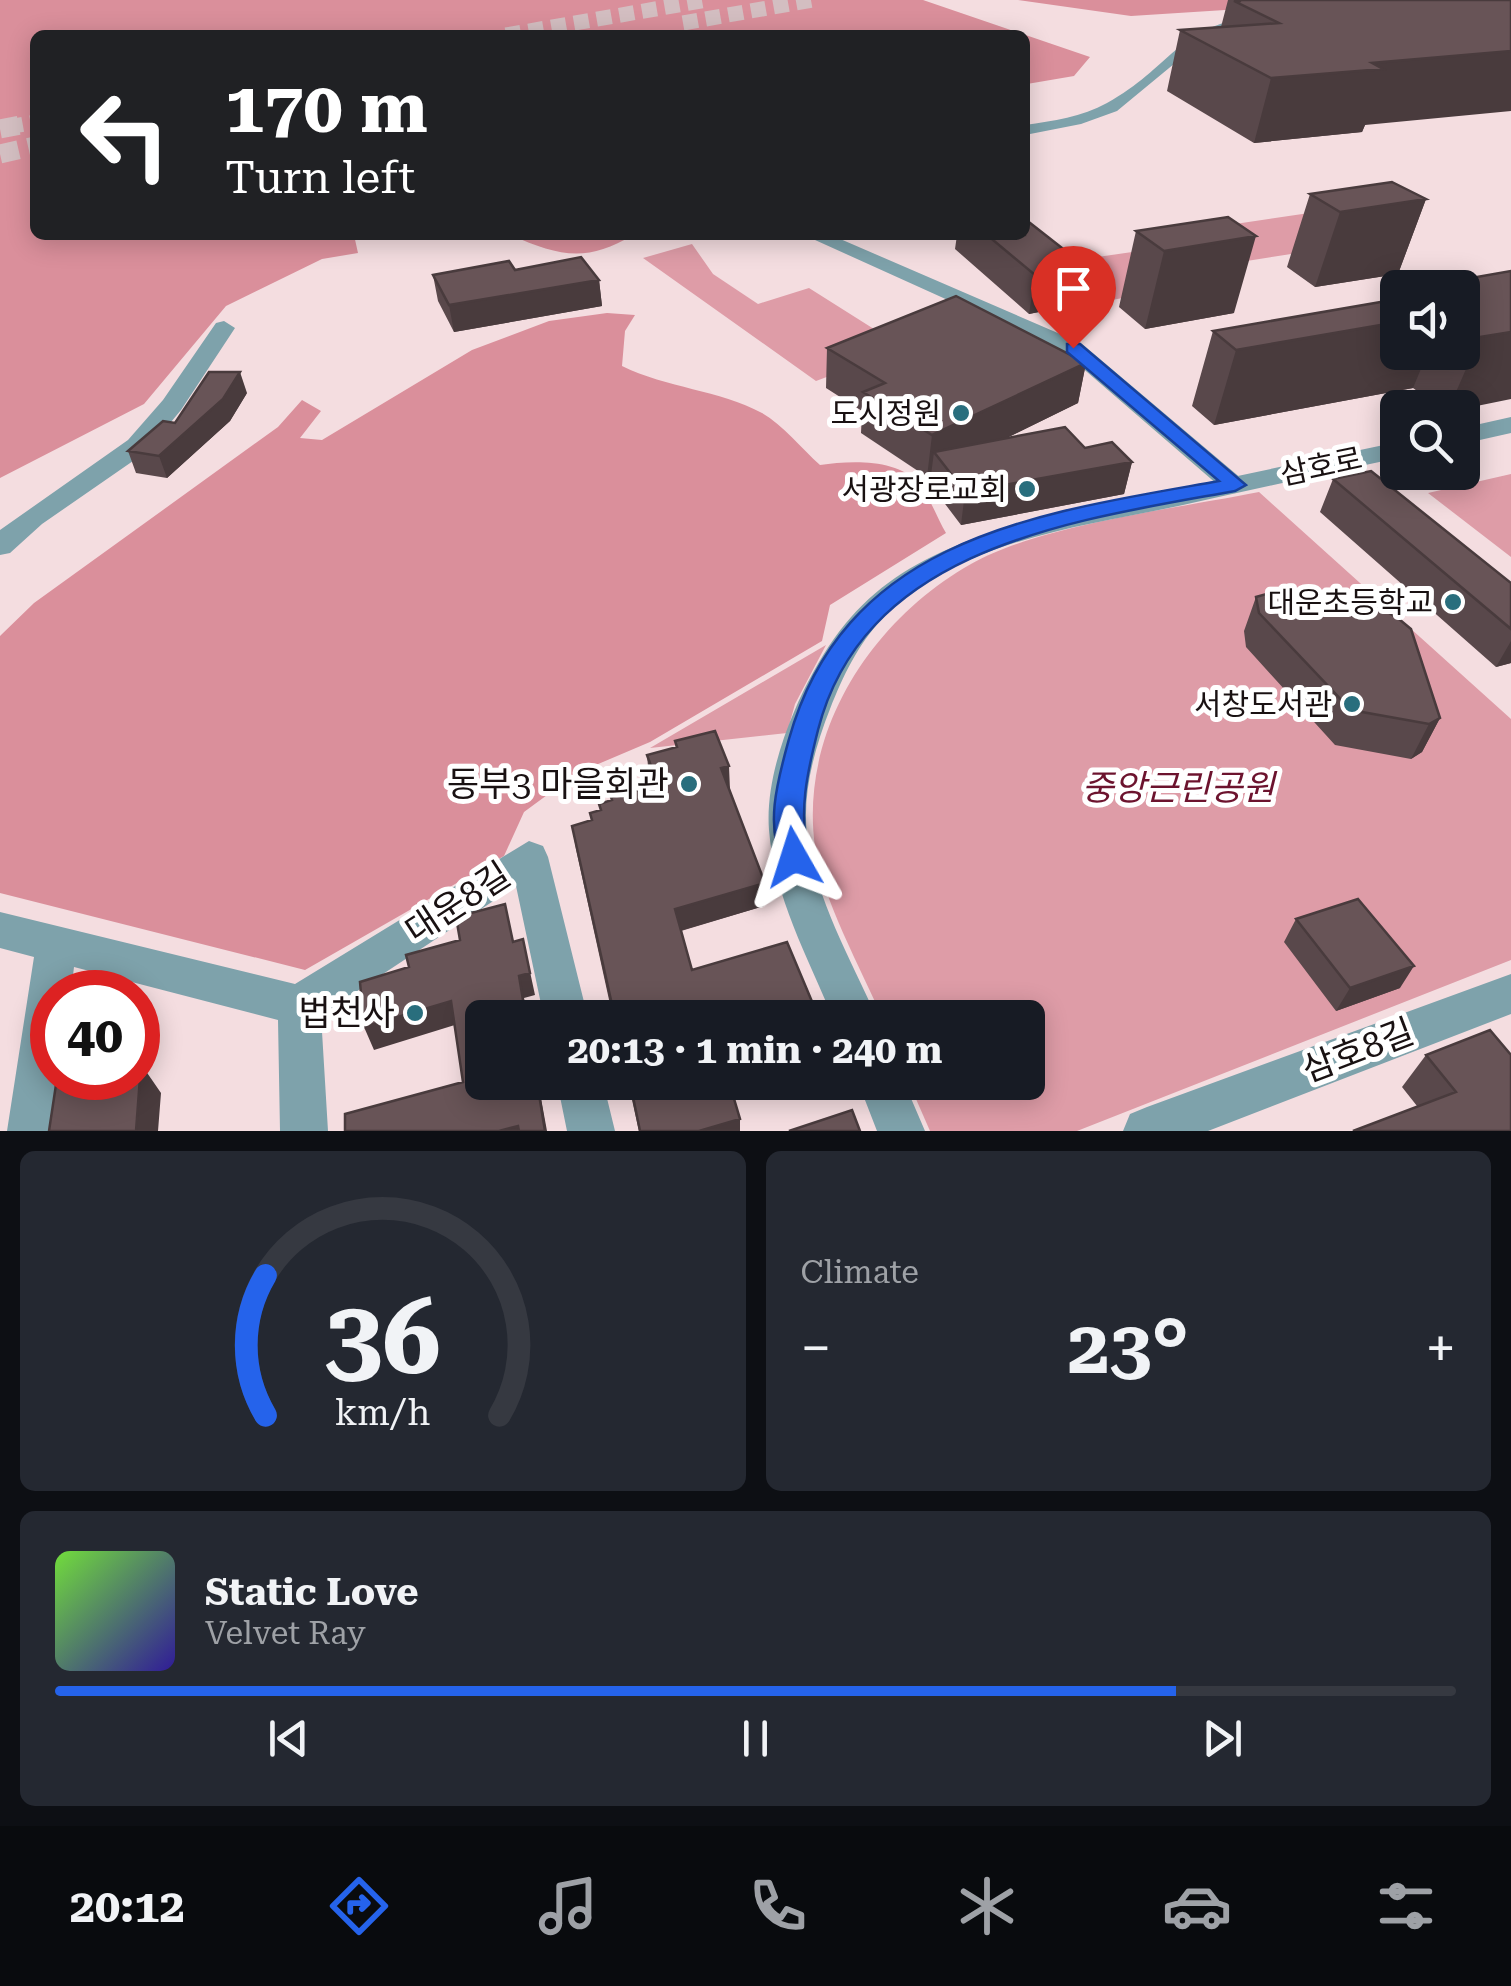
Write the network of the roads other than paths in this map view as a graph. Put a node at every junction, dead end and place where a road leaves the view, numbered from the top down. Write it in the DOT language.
graph roads {
  1 [pos="1276,18"];
  2 [pos="1030,129"];
  3 [pos="825,240"];
  4 [pos="224,328"];
  5 [pos="1511,425"];
  6 [pos="1480,432"];
  7 [pos="1380,454"];
  8 [pos="1235,485"];
  9 [pos="0,546"];
  10 [pos="0,930"];
  11 [pos="56,944"];
  12 [pos="1511,994"];
  13 [pos="562,1000"];
  14 [pos="847,1000"];
  15 [pos="299,1005"];
  16 [pos="584,1100"];
  17 [pos="888,1100"];
  18 [pos="1212,1120"];
  19 [pos="31,1131"];
  20 [pos="304,1131"];
  21 [pos="592,1131"];
  22 [pos="901,1131"];
  23 [pos="1147,1131"];
  1 -- 2 [label="street"];
  3 -- 8 [label="street"];
  4 -- 9 [label="street"];
  5 -- 6 [label="street"];
  7 -- 8 [label="street, 삼호로"];
  8 -- 14 [label="street, 삼호로"];
  10 -- 11 [label="street"];
  11 -- 15 [label="street"];
  11 -- 19 [label="street"];
  12 -- 18 [label="street, 삼호8길"];
  13 -- 15 [label="street, 대운8길"];
  15 -- 20 [label="street"];
  16 -- 21 [label="street"];
  17 -- 22 [label="street"];
  18 -- 23 [label="street, 삼호8길"];
}
